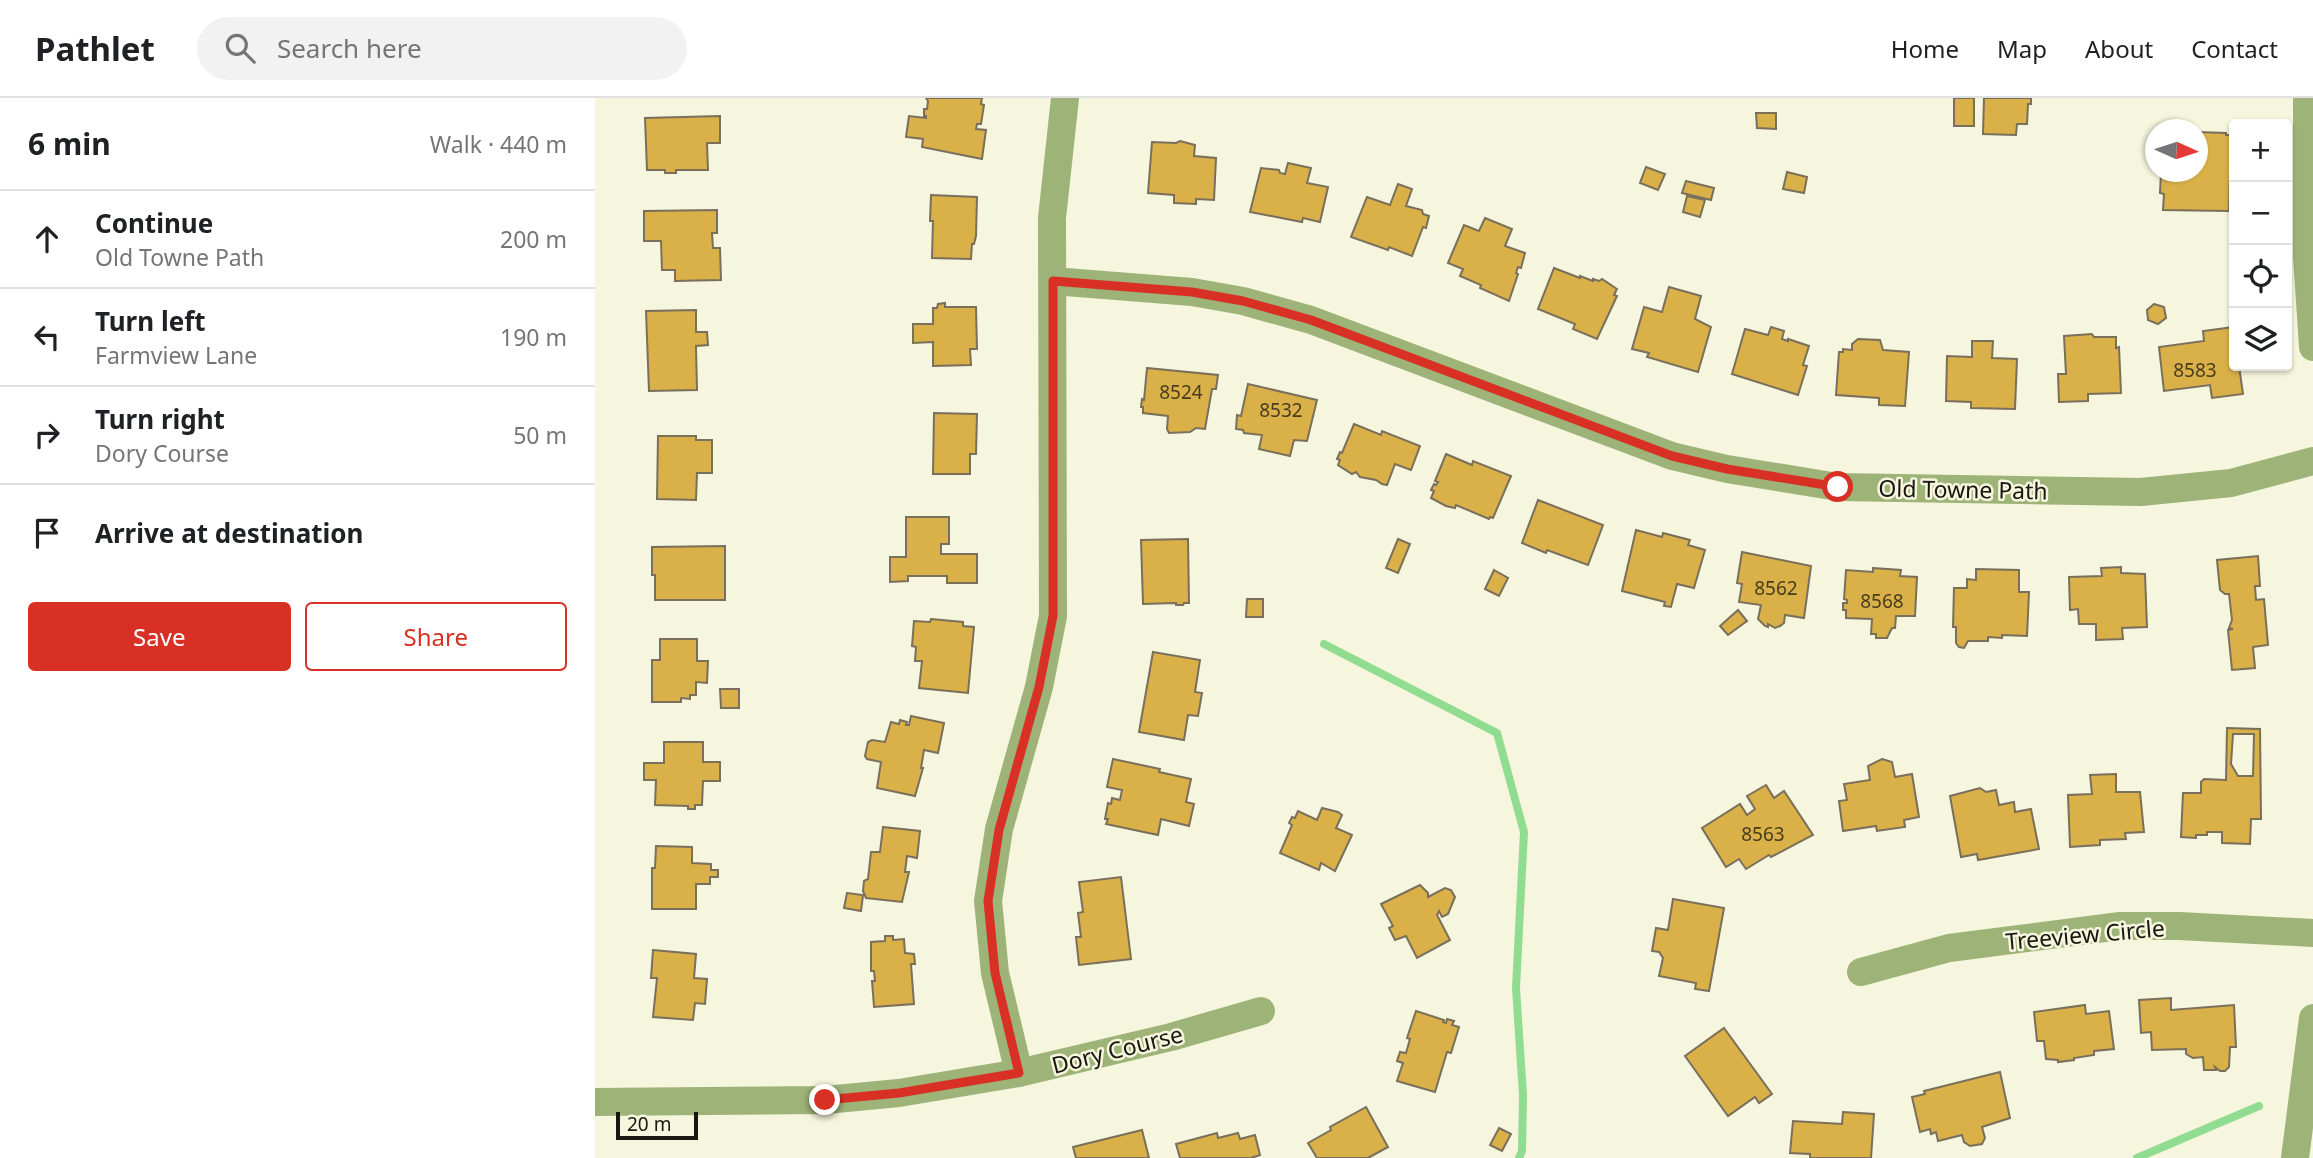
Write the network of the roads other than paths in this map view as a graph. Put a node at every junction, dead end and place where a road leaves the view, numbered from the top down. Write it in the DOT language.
graph roads {
  1 [pos="1065,98"];
  2 [pos="2307,98"];
  3 [pos="1053,281"];
  4 [pos="2313,347"];
  5 [pos="2313,461"];
  6 [pos="2313,933"];
  7 [pos="1861,972"];
  8 [pos="1261,1011"];
  9 [pos="2313,1018"];
  10 [pos="1019,1073"];
  11 [pos="595,1102"];
  12 [pos="2295,1158"];
  1 -- 3 [label="street"];
  2 -- 4 [label="street"];
  3 -- 5 [label="street, Old Towne Path"];
  3 -- 10 [label="street"];
  6 -- 7 [label="street, Treeview Circle"];
  8 -- 10 [label="street, Dory Course"];
  9 -- 12 [label="street"];
  10 -- 11 [label="street, Dory Course"];
}
